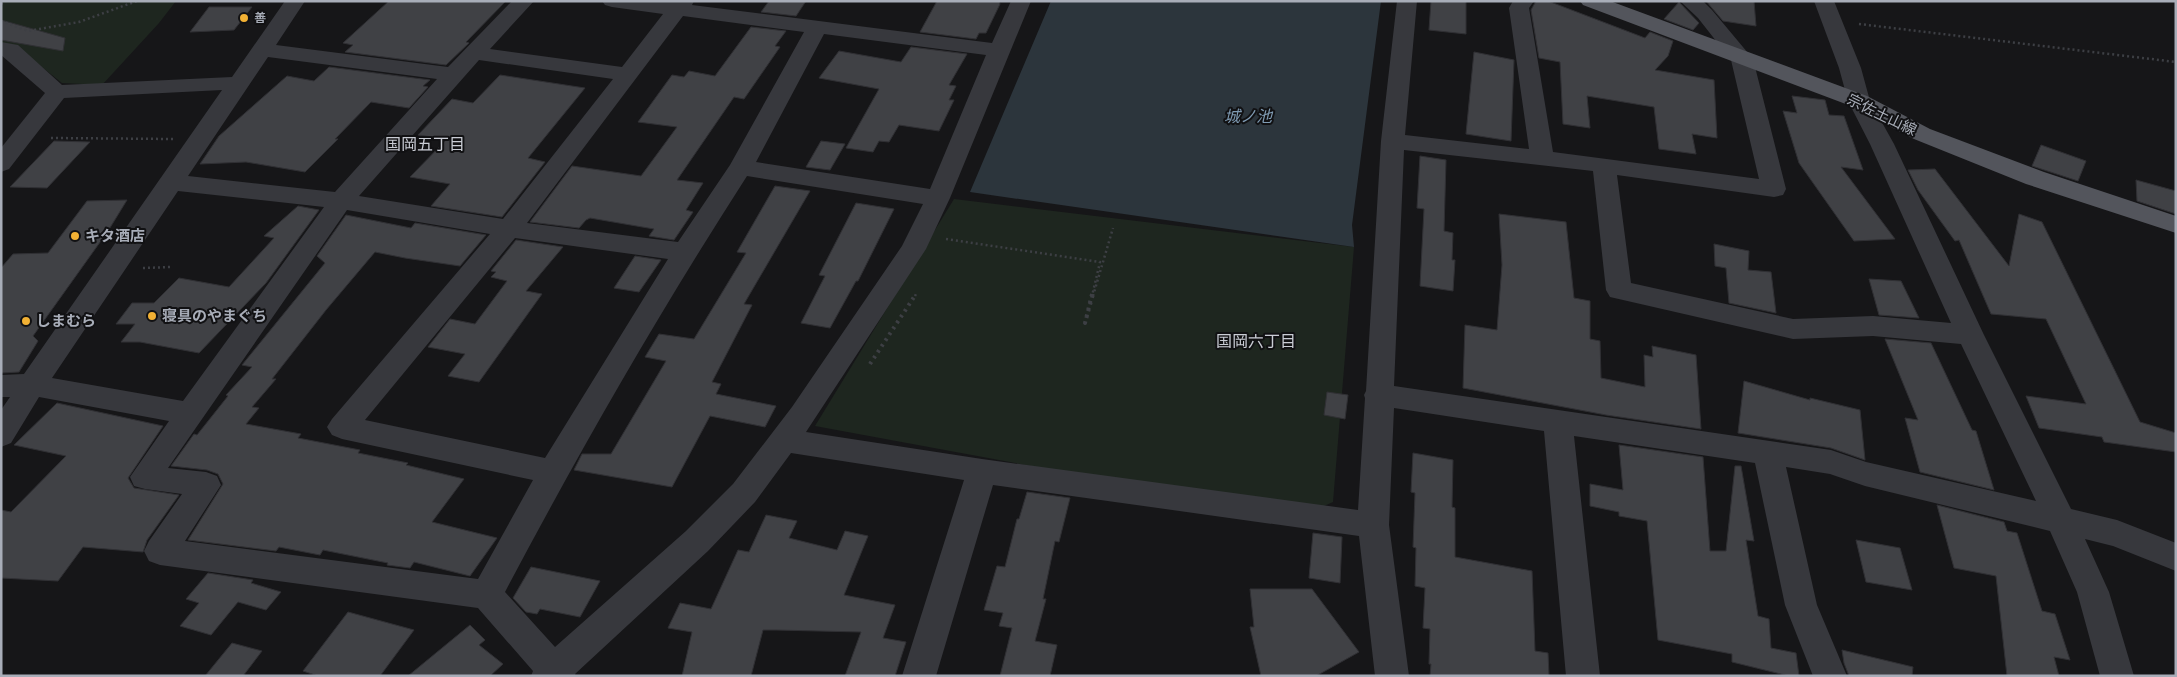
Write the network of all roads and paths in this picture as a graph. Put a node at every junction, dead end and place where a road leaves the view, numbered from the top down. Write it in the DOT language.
graph roads {
  1 [pos="6,1"];
  2 [pos="137,1"];
  3 [pos="295,1"];
  4 [pos="524,1"];
  5 [pos="612,1"];
  6 [pos="1021,1"];
  7 [pos="1407,1"];
  8 [pos="1524,1"];
  9 [pos="1590,1"];
  10 [pos="1690,1"];
  11 [pos="1,4"];
  12 [pos="681,5"];
  13 [pos="1828,11"];
  14 [pos="1,21"];
  15 [pos="817,28"];
  16 [pos="1,48"];
  17 [pos="263,50"];
  18 [pos="998,50"];
  19 [pos="473,53"];
  20 [pos="1742,59"];
  21 [pos="2176,62"];
  22 [pos="453,74"];
  23 [pos="628,74"];
  24 [pos="239,84"];
  25 [pos="57,92"];
  26 [pos="1858,102"];
  27 [pos="22,137"];
  28 [pos="201,139"];
  29 [pos="1393,141"];
  30 [pos="1542,158"];
  31 [pos="1,164"];
  32 [pos="1604,165"];
  33 [pos="741,167"];
  34 [pos="172,182"];
  35 [pos="938,198"];
  36 [pos="341,201"];
  37 [pos="2176,225"];
  38 [pos="1113,228"];
  39 [pos="509,229"];
  40 [pos="920,235"];
  41 [pos="685,252"];
  42 [pos="1970,335"];
  43 [pos="32,385"];
  44 [pos="1,386"];
  45 [pos="1378,395"];
  46 [pos="189,413"];
  47 [pos="1558,422"];
  48 [pos="1,435"];
  49 [pos="784,440"];
  50 [pos="1768,454"];
  51 [pos="982,471"];
  52 [pos="553,472"];
  53 [pos="2061,521"];
  54 [pos="1373,525"];
  55 [pos="2176,557"];
  56 [pos="487,595"];
  57 [pos="554,674"];
  58 [pos="919,676"];
  59 [pos="1392,676"];
  60 [pos="1583,676"];
  61 [pos="1830,676"];
  62 [pos="2117,676"];
  1 -- 11 [label="path"];
  2 -- 14 [label="path"];
  3 -- 17 [label="street"];
  4 -- 19 [label="street"];
  5 -- 12 [label="street"];
  6 -- 18 [label="street"];
  7 -- 29 [label="street"];
  8 -- 30 [label="street"];
  9 -- 20 [label="main road, 宗佐土山線"];
  10 -- 20 [label="street"];
  12 -- 15 [label="street"];
  12 -- 23 [label="street"];
  13 -- 21 [label="path"];
  13 -- 26 [label="street"];
  15 -- 18 [label="street"];
  15 -- 33 [label="street"];
  16 -- 25 [label="street"];
  17 -- 22 [label="street"];
  17 -- 24 [label="street"];
  18 -- 35 [label="street"];
  19 -- 22 [label="street"];
  19 -- 23 [label="street"];
  20 -- 26 [label="main road, 宗佐土山線"];
  20 -- 32 [label="street"];
  22 -- 36 [label="street"];
  23 -- 39 [label="street"];
  24 -- 25 [label="street"];
  24 -- 28 [label="street"];
  25 -- 27 [label="street"];
  26 -- 37 [label="main road, 宗佐土山線"];
  26 -- 42 [label="street"];
  27 -- 28 [label="path"];
  27 -- 31 [label="street"];
  28 -- 34 [label="street"];
  29 -- 30 [label="street"];
  29 -- 45 [label="street"];
  30 -- 32 [label="street"];
  32 -- 42 [label="street"];
  33 -- 35 [label="street"];
  33 -- 41 [label="street"];
  34 -- 36 [label="street"];
  34 -- 43 [label="street"];
  35 -- 40 [label="street"];
  36 -- 39 [label="street"];
  36 -- 46 [label="street"];
  38 -- 40 [label="path"];
  39 -- 41 [label="street"];
  39 -- 52 [label="street"];
  40 -- 49 [label="street"];
  41 -- 52 [label="street"];
  42 -- 53 [label="street"];
  43 -- 44 [label="street"];
  43 -- 46 [label="street"];
  43 -- 48 [label="street"];
  45 -- 47 [label="street"];
  45 -- 54 [label="street"];
  46 -- 56 [label="street"];
  47 -- 50 [label="street"];
  47 -- 60 [label="street"];
  49 -- 51 [label="street"];
  49 -- 57 [label="street"];
  50 -- 53 [label="street"];
  50 -- 61 [label="street"];
  51 -- 54 [label="street"];
  51 -- 58 [label="street"];
  52 -- 56 [label="street"];
  53 -- 55 [label="street"];
  53 -- 62 [label="street"];
  54 -- 59 [label="street"];
  56 -- 57 [label="street"];
}
